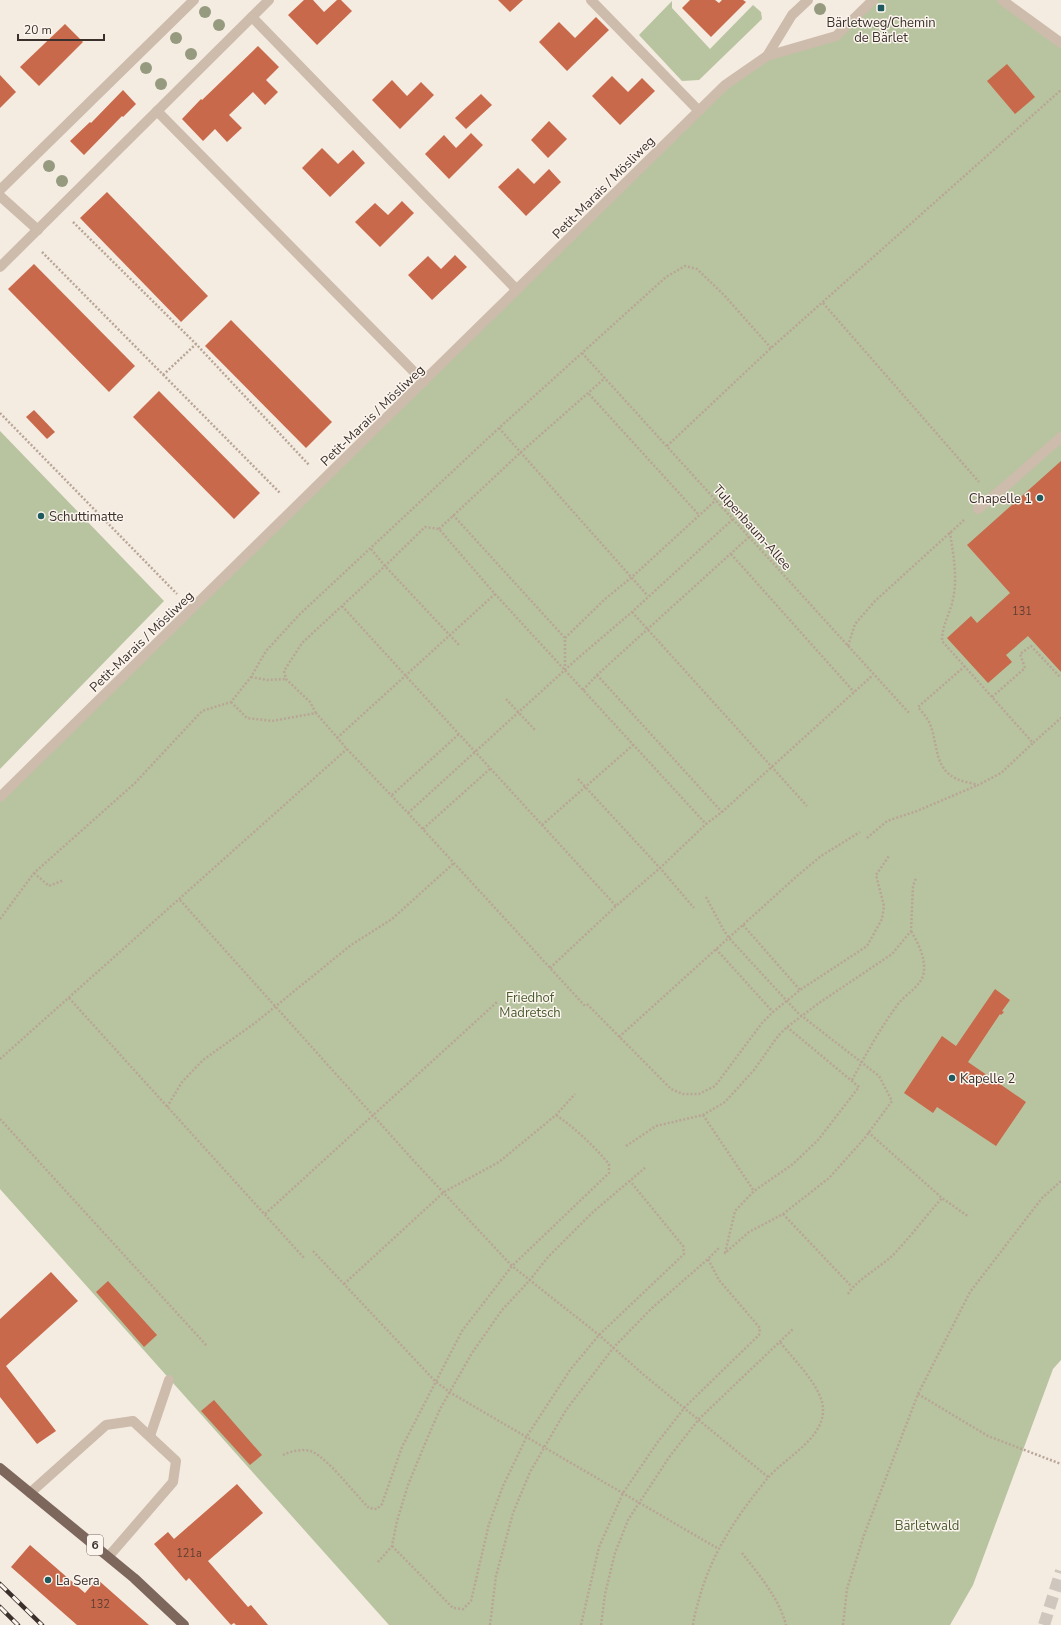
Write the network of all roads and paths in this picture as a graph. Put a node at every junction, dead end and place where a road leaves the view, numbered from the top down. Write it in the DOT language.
graph roads {
  1 [pos="194,0"];
  2 [pos="269,0"];
  3 [pos="591,0"];
  4 [pos="808,0"];
  5 [pos="873,0"];
  6 [pos="1002,0"];
  7 [pos="252,17"];
  8 [pos="1061,43"];
  9 [pos="767,56"];
  10 [pos="1061,90"];
  11 [pos="157,111"];
  12 [pos="699,111"];
  13 [pos="0,190"];
  14 [pos="0,196"];
  15 [pos="60,208"];
  16 [pos="38,230"];
  17 [pos="29,238"];
  18 [pos="0,267"];
  19 [pos="517,290"];
  20 [pos="823,303"];
  21 [pos="196,344"];
  22 [pos="771,348"];
  23 [pos="582,353"];
  24 [pos="163,375"];
  25 [pos="605,378"];
  26 [pos="424,382"];
  27 [pos="589,394"];
  28 [pos="0,413"];
  29 [pos="499,428"];
  30 [pos="1061,437"];
  31 [pos="667,446"];
  32 [pos="520,453"];
  33 [pos="311,467"];
  34 [pos="282,495"];
  35 [pos="992,497"];
  36 [pos="716,500"];
  37 [pos="978,509"];
  38 [pos="453,515"];
  39 [pos="699,515"];
  40 [pos="733,519"];
  41 [pos="439,529"];
  42 [pos="950,532"];
  43 [pos="749,537"];
  44 [pos="371,548"];
  45 [pos="730,554"];
  46 [pos="385,566"];
  47 [pos="632,577"];
  48 [pos="495,594"];
  49 [pos="179,596"];
  50 [pos="648,596"];
  51 [pos="342,606"];
  52 [pos="632,612"];
  53 [pos="648,628"];
  54 [pos="449,636"];
  55 [pos="565,638"];
  56 [pos="459,645"];
  57 [pos="848,646"];
  58 [pos="965,666"];
  59 [pos="565,670"];
  60 [pos="406,674"];
  61 [pos="597,675"];
  62 [pos="874,675"];
  63 [pos="251,677"];
  64 [pos="1061,678"];
  65 [pos="286,679"];
  66 [pos="582,690"];
  67 [pos="854,692"];
  68 [pos="992,697"];
  69 [pos="506,699"];
  70 [pos="231,702"];
  71 [pos="519,712"];
  72 [pos="316,713"];
  73 [pos="910,714"];
  74 [pos="1061,718"];
  75 [pos="535,730"];
  76 [pos="459,734"];
  77 [pos="337,738"];
  78 [pos="1033,743"];
  79 [pos="633,745"];
  80 [pos="347,749"];
  81 [pos="476,752"];
  82 [pos="772,766"];
  83 [pos="491,768"];
  84 [pos="578,779"];
  85 [pos="978,785"];
  86 [pos="586,787"];
  87 [pos="392,795"];
  88 [pos="0,797"];
  89 [pos="807,806"];
  90 [pos="722,812"];
  91 [pos="408,813"];
  92 [pos="706,824"];
  93 [pos="542,825"];
  94 [pos="423,828"];
  95 [pos="860,832"];
  96 [pos="867,838"];
  97 [pos="889,856"];
  98 [pos="454,863"];
  99 [pos="660,868"];
  100 [pos="34,873"];
  101 [pos="916,878"];
  102 [pos="64,880"];
  103 [pos="706,897"];
  104 [pos="180,900"];
  105 [pos="616,906"];
  106 [pos="694,908"];
  107 [pos="0,918"];
  108 [pos="743,925"];
  109 [pos="911,931"];
  110 [pos="730,938"];
  111 [pos="716,949"];
  112 [pos="550,968"];
  113 [pos="800,990"];
  114 [pos="69,998"];
  115 [pos="787,1000"];
  116 [pos="497,1002"];
  117 [pos="275,1006"];
  118 [pos="773,1012"];
  119 [pos="802,1015"];
  120 [pos="787,1027"];
  121 [pos="620,1037"];
  122 [pos="0,1059"];
  123 [pos="861,1063"];
  124 [pos="852,1080"];
  125 [pos="575,1094"];
  126 [pos="167,1107"];
  127 [pos="556,1114"];
  128 [pos="373,1115"];
  129 [pos="703,1115"];
  130 [pos="0,1119"];
  131 [pos="868,1132"];
  132 [pos="626,1146"];
  133 [pos="646,1166"];
  134 [pos="630,1180"];
  135 [pos="1061,1181"];
  136 [pos="754,1191"];
  137 [pos="444,1192"];
  138 [pos="942,1198"];
  139 [pos="265,1214"];
  140 [pos="783,1214"];
  141 [pos="968,1217"];
  142 [pos="720,1247"];
  143 [pos="313,1251"];
  144 [pos="305,1259"];
  145 [pos="708,1260"];
  146 [pos="512,1266"];
  147 [pos="529,1281"];
  148 [pos="344,1284"];
  149 [pos="852,1287"];
  150 [pos="848,1294"];
  151 [pos="793,1329"];
  152 [pos="599,1335"];
  153 [pos="780,1342"];
  154 [pos="207,1346"];
  155 [pos="614,1347"];
  156 [pos="169,1380"];
  157 [pos="435,1381"];
  158 [pos="451,1393"];
  159 [pos="918,1394"];
  160 [pos="685,1408"];
  161 [pos="699,1419"];
  162 [pos="150,1436"];
  163 [pos="527,1436"];
  164 [pos="545,1447"];
  165 [pos="283,1455"];
  166 [pos="1061,1464"];
  167 [pos="0,1468"];
  168 [pos="768,1477"];
  169 [pos="30,1493"];
  170 [pos="623,1493"];
  171 [pos="640,1503"];
  172 [pos="392,1546"];
  173 [pos="718,1548"];
  174 [pos="742,1553"];
  175 [pos="109,1556"];
  176 [pos="378,1562"];
  177 [pos="184,1625"];
  178 [pos="490,1625"];
  179 [pos="581,1625"];
  180 [pos="601,1625"];
  181 [pos="693,1625"];
  182 [pos="786,1625"];
  183 [pos="843,1625"];
  1 -- 13 [label="street"];
  2 -- 7 [label="street"];
  3 -- 12 [label="street"];
  4 -- 9 [label="street, Petit-Marais / Mösliweg"];
  5 -- 9 [label="street, Petit-Marais / Mösliweg"];
  6 -- 8 [label="street"];
  7 -- 11 [label="street"];
  7 -- 19 [label="street"];
  9 -- 12 [label="street, Petit-Marais / Mösliweg"];
  10 -- 20 [label="path"];
  11 -- 15 [label="street"];
  11 -- 26 [label="street"];
  12 -- 19 [label="street, Petit-Marais / Mösliweg"];
  14 -- 16 [label="street"];
  15 -- 16 [label="street"];
  15 -- 21 [label="path"];
  16 -- 17 [label="street"];
  17 -- 18 [label="street"];
  17 -- 24 [label="path"];
  19 -- 26 [label="street, Petit-Marais / Mösliweg"];
  20 -- 22 [label="path"];
  20 -- 35 [label="path"];
  21 -- 24 [label="path"];
  21 -- 33 [label="path"];
  22 -- 23 [label="path"];
  22 -- 31 [label="path"];
  23 -- 25 [label="path, Tulpenbaum-Allee"];
  23 -- 29 [label="path"];
  24 -- 34 [label="path"];
  25 -- 27 [label="path"];
  25 -- 31 [label="path, Tulpenbaum-Allee"];
  26 -- 88 [label="street, Petit-Marais / Mösliweg"];
  27 -- 32 [label="path"];
  27 -- 39 [label="path"];
  28 -- 49 [label="path"];
  29 -- 32 [label="path"];
  29 -- 44 [label="path"];
  30 -- 35 [label="street"];
  31 -- 36 [label="path, Tulpenbaum-Allee"];
  32 -- 38 [label="path"];
  32 -- 47 [label="path"];
  35 -- 37 [label="street"];
  36 -- 39 [label="path"];
  36 -- 40 [label="path, Tulpenbaum-Allee"];
  37 -- 42 [label="path"];
  38 -- 41 [label="path"];
  38 -- 55 [label="path"];
  39 -- 47 [label="path"];
  40 -- 43 [label="path, Tulpenbaum-Allee"];
  40 -- 50 [label="path"];
  41 -- 46 [label="path"];
  41 -- 48 [label="path"];
  42 -- 57 [label="path"];
  42 -- 58 [label="path"];
  43 -- 45 [label="path"];
  43 -- 57 [label="path, Tulpenbaum-Allee"];
  44 -- 46 [label="path"];
  44 -- 63 [label="path"];
  45 -- 53 [label="path"];
  45 -- 67 [label="path"];
  46 -- 51 [label="path"];
  46 -- 54 [label="path"];
  47 -- 50 [label="path"];
  47 -- 55 [label="path"];
  48 -- 54 [label="path"];
  48 -- 59 [label="path"];
  50 -- 52 [label="path"];
  51 -- 60 [label="path"];
  51 -- 65 [label="path"];
  52 -- 53 [label="path"];
  52 -- 59 [label="path"];
  53 -- 61 [label="path"];
  53 -- 82 [label="path"];
  54 -- 56 [label="path"];
  54 -- 60 [label="path"];
  55 -- 59 [label="path"];
  57 -- 62 [label="path, Tulpenbaum-Allee"];
  58 -- 68 [label="path"];
  58 -- 85 [label="path"];
  59 -- 66 [label="path"];
  59 -- 71 [label="path"];
  60 -- 76 [label="path"];
  60 -- 77 [label="path"];
  61 -- 66 [label="path"];
  61 -- 90 [label="path"];
  62 -- 67 [label="path"];
  62 -- 73 [label="path, Tulpenbaum-Allee"];
  63 -- 65 [label="path"];
  63 -- 70 [label="path"];
  64 -- 68 [label="path"];
  65 -- 72 [label="path"];
  66 -- 79 [label="path"];
  67 -- 82 [label="path"];
  68 -- 78 [label="path"];
  69 -- 71 [label="path"];
  70 -- 72 [label="path"];
  70 -- 100 [label="path"];
  71 -- 75 [label="path"];
  71 -- 81 [label="path"];
  72 -- 77 [label="path"];
  74 -- 78 [label="path"];
  76 -- 81 [label="path"];
  76 -- 87 [label="path"];
  77 -- 80 [label="path"];
  78 -- 85 [label="path"];
  79 -- 86 [label="path"];
  79 -- 92 [label="path"];
  80 -- 87 [label="path"];
  80 -- 104 [label="path"];
  81 -- 83 [label="path"];
  81 -- 91 [label="path"];
  82 -- 89 [label="path"];
  82 -- 90 [label="path"];
  83 -- 93 [label="path"];
  83 -- 94 [label="path"];
  84 -- 86 [label="path"];
  85 -- 96 [label="path"];
  86 -- 93 [label="path"];
  86 -- 99 [label="path"];
  87 -- 91 [label="path"];
  90 -- 92 [label="path"];
  91 -- 94 [label="path"];
  92 -- 99 [label="path"];
  93 -- 105 [label="path"];
  94 -- 98 [label="path"];
  95 -- 108 [label="path"];
  97 -- 113 [label="path"];
  98 -- 112 [label="path"];
  98 -- 117 [label="path"];
  99 -- 105 [label="path"];
  99 -- 106 [label="path"];
  100 -- 102 [label="path"];
  100 -- 107 [label="path"];
  101 -- 109 [label="path"];
  103 -- 110 [label="path"];
  104 -- 114 [label="path"];
  104 -- 117 [label="path"];
  105 -- 112 [label="path"];
  108 -- 110 [label="path"];
  108 -- 113 [label="path"];
  109 -- 119 [label="path"];
  109 -- 123 [label="path"];
  110 -- 111 [label="path"];
  110 -- 115 [label="path"];
  111 -- 118 [label="path"];
  111 -- 121 [label="path"];
  112 -- 121 [label="path"];
  113 -- 115 [label="path"];
  114 -- 122 [label="path"];
  114 -- 126 [label="path"];
  115 -- 118 [label="path"];
  115 -- 119 [label="path"];
  116 -- 128 [label="path"];
  117 -- 126 [label="path"];
  117 -- 128 [label="path"];
  118 -- 121 [label="path"];
  119 -- 120 [label="path"];
  119 -- 123 [label="path"];
  120 -- 124 [label="path"];
  120 -- 129 [label="path"];
  123 -- 124 [label="path"];
  123 -- 131 [label="path"];
  124 -- 136 [label="path"];
  125 -- 127 [label="path"];
  126 -- 139 [label="path"];
  127 -- 137 [label="path"];
  127 -- 146 [label="path"];
  128 -- 137 [label="path"];
  128 -- 139 [label="path"];
  129 -- 132 [label="path"];
  129 -- 136 [label="path"];
  130 -- 154 [label="path"];
  131 -- 138 [label="path"];
  131 -- 140 [label="path"];
  133 -- 134 [label="path"];
  134 -- 147 [label="path"];
  134 -- 152 [label="path"];
  135 -- 159 [label="path"];
  136 -- 140 [label="path"];
  137 -- 146 [label="path"];
  137 -- 148 [label="path"];
  138 -- 141 [label="path"];
  138 -- 149 [label="path"];
  139 -- 144 [label="path"];
  140 -- 149 [label="path"];
  142 -- 145 [label="path"];
  143 -- 148 [label="path"];
  145 -- 155 [label="path"];
  145 -- 160 [label="path"];
  146 -- 147 [label="path"];
  146 -- 157 [label="path"];
  147 -- 152 [label="path"];
  147 -- 158 [label="path"];
  148 -- 157 [label="path"];
  149 -- 150 [label="path"];
  151 -- 153 [label="path"];
  152 -- 155 [label="path"];
  152 -- 163 [label="path"];
  153 -- 161 [label="path"];
  153 -- 168 [label="path"];
  155 -- 160 [label="path"];
  155 -- 164 [label="path"];
  156 -- 162 [label="street"];
  157 -- 158 [label="path"];
  157 -- 165 [label="path"];
  158 -- 163 [label="path"];
  158 -- 172 [label="path"];
  159 -- 166 [label="path"];
  159 -- 183 [label="path"];
  160 -- 161 [label="path"];
  160 -- 170 [label="path"];
  161 -- 168 [label="path"];
  161 -- 171 [label="path"];
  162 -- 169 [label="street"];
  162 -- 175 [label="street"];
  163 -- 164 [label="path"];
  163 -- 172 [label="path"];
  164 -- 170 [label="path"];
  164 -- 178 [label="path"];
  167 -- 169 [label="main road, 6"];
  168 -- 173 [label="path"];
  169 -- 175 [label="main road, 6"];
  170 -- 171 [label="path"];
  170 -- 179 [label="path"];
  171 -- 173 [label="path"];
  171 -- 180 [label="path"];
  172 -- 176 [label="path"];
  173 -- 181 [label="path"];
  174 -- 182 [label="path"];
  175 -- 177 [label="main road, 6"];
}
